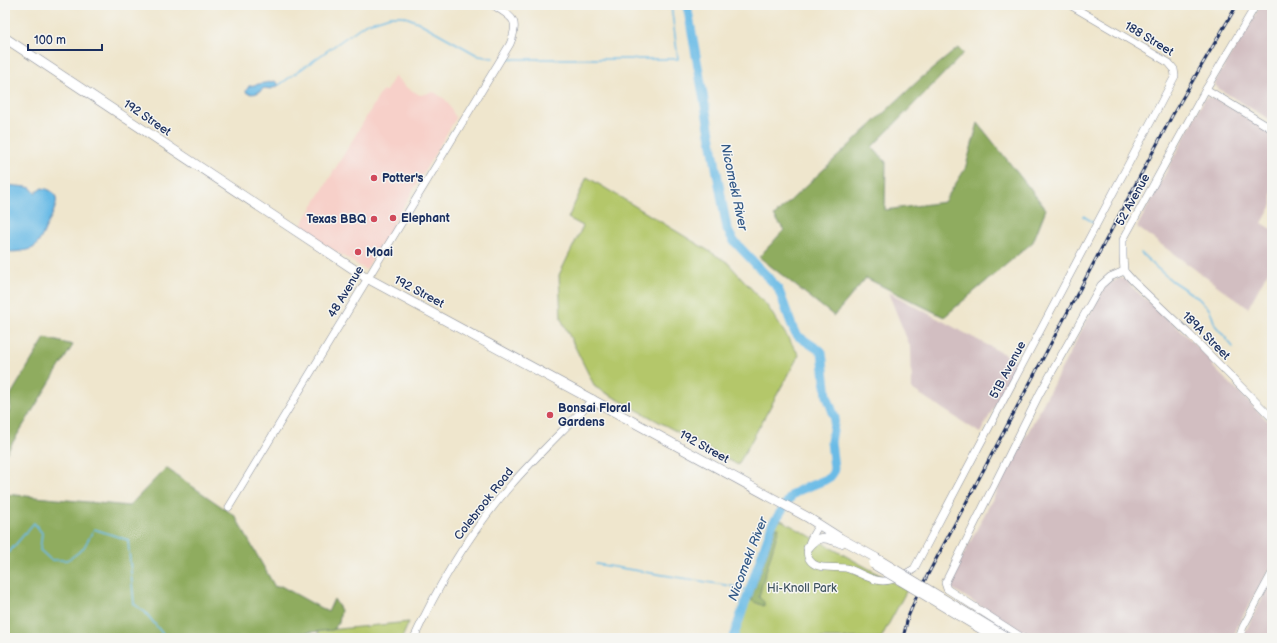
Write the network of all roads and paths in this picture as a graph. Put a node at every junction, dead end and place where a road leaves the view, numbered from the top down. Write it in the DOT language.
graph roads {
  1 [pos="493,5"];
  2 [pos="1070,5"];
  3 [pos="1256,5"];
  4 [pos="5,38"];
  5 [pos="1174,69"];
  6 [pos="1206,89"];
  7 [pos="1272,129"];
  8 [pos="1124,270"];
  9 [pos="367,278"];
  10 [pos="593,400"];
  11 [pos="1272,418"];
  12 [pos="229,507"];
  13 [pos="819,525"];
  14 [pos="840,538"];
  15 [pos="808,548"];
  16 [pos="860,554"];
  17 [pos="875,561"];
  18 [pos="1272,574"];
  19 [pos="414,638"];
  20 [pos="996,638"];
  21 [pos="1008,638"];
  22 [pos="1024,638"];
  23 [pos="1239,638"];
  1 -- 9 [label="street, 48 Avenue"];
  2 -- 5 [label="street, 188 Street"];
  3 -- 6 [label="street, 52 Avenue"];
  4 -- 9 [label="main road, 192 Street"];
  5 -- 15 [label="street, 51B Avenue"];
  6 -- 7 [label="street"];
  6 -- 8 [label="street, 52 Avenue"];
  8 -- 11 [label="street, 189A Street"];
  8 -- 22 [label="street"];
  9 -- 10 [label="main road, 192 Street"];
  9 -- 12 [label="street, 48 Avenue"];
  10 -- 13 [label="main road, 192 Street"];
  10 -- 19 [label="street, Colebrook Road"];
  13 -- 14 [label="main road, 192 Street"];
  13 -- 15 [label="street"];
  14 -- 16 [label="main road, 192 Street"];
  14 -- 17 [label="main road, 192 Street"];
  15 -- 16 [label="main road"];
  16 -- 17 [label="main road, 192 Street"];
  17 -- 20 [label="main road, 192 Street, bridge"];
  17 -- 21 [label="main road, 192 Street, bridge"];
  18 -- 23 [label="street"];
}
